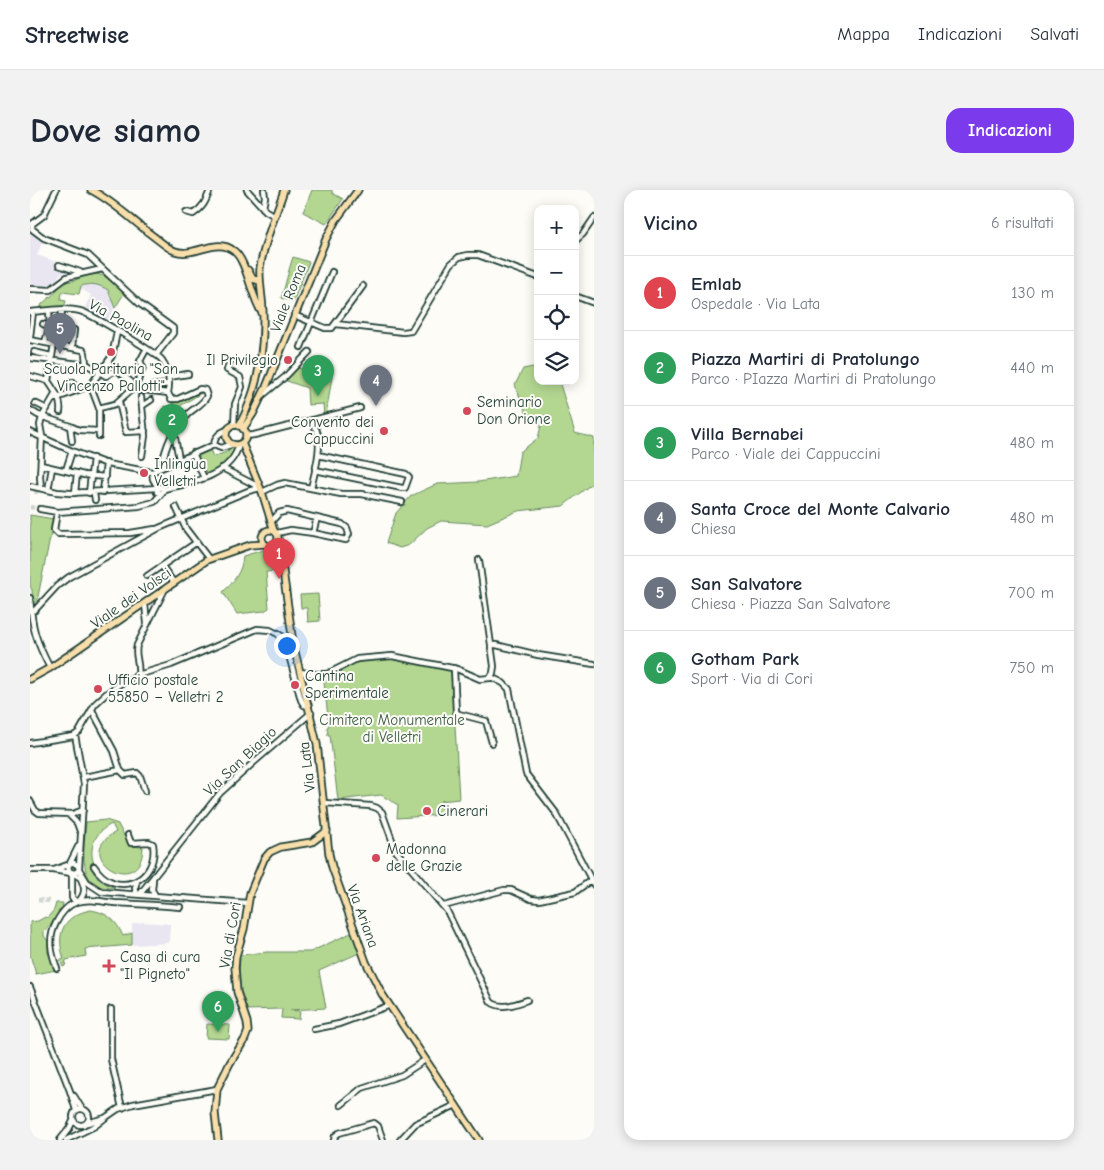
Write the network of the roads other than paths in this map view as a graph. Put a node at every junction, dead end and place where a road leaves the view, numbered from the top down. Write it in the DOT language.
graph roads {
  1 [pos="56,190"];
  2 [pos="92,190"];
  3 [pos="210,190"];
  4 [pos="247,190"];
  5 [pos="264,190"];
  6 [pos="284,190"];
  7 [pos="358,190"];
  8 [pos="263,208"];
  9 [pos="186,212"];
  10 [pos="275,216"];
  11 [pos="594,218"];
  12 [pos="579,238"];
  13 [pos="242,263"];
  14 [pos="59,265"];
  15 [pos="98,268"];
  16 [pos="332,272"];
  17 [pos="81,273"];
  18 [pos="534,276"];
  19 [pos="260,281"];
  20 [pos="363,286"];
  21 [pos="250,288"];
  22 [pos="30,289"];
  23 [pos="262,294"];
  24 [pos="579,297"];
  25 [pos="594,303"];
  26 [pos="62,310"];
  27 [pos="49,311"];
  28 [pos="32,312"];
  29 [pos="263,315"];
  30 [pos="294,315"];
  31 [pos="311,323"];
  32 [pos="43,324"];
  33 [pos="336,324"];
  34 [pos="50,326"];
  35 [pos="58,328"];
  36 [pos="118,332"];
  37 [pos="30,338"];
  38 [pos="45,342"];
  39 [pos="53,344"];
  40 [pos="72,347"];
  41 [pos="301,347"];
  42 [pos="146,350"];
  43 [pos="34,352"];
  44 [pos="308,352"];
  45 [pos="156,355"];
  46 [pos="51,356"];
  47 [pos="30,358"];
  48 [pos="230,361"];
  49 [pos="50,362"];
  50 [pos="108,362"];
  51 [pos="86,364"];
  52 [pos="117,369"];
  53 [pos="100,372"];
  54 [pos="188,374"];
  55 [pos="30,376"];
  56 [pos="169,376"];
  57 [pos="271,376"];
  58 [pos="281,380"];
  59 [pos="48,381"];
  60 [pos="73,382"];
  61 [pos="90,384"];
  62 [pos="169,384"];
  63 [pos="134,385"];
  64 [pos="152,388"];
  65 [pos="70,393"];
  66 [pos="168,393"];
  67 [pos="262,395"];
  68 [pos="57,396"];
  69 [pos="141,397"];
  70 [pos="151,400"];
  71 [pos="119,402"];
  72 [pos="34,403"];
  73 [pos="142,406"];
  74 [pos="99,408"];
  75 [pos="360,408"];
  76 [pos="47,409"];
  77 [pos="30,410"];
  78 [pos="60,412"];
  79 [pos="42,417"];
  80 [pos="310,421"];
  81 [pos="62,424"];
  82 [pos="70,426"];
  83 [pos="237,427"];
  84 [pos="60,430"];
  85 [pos="145,431"];
  86 [pos="30,432"];
  87 [pos="42,436"];
  88 [pos="246,436"];
  89 [pos="175,438"];
  90 [pos="72,441"];
  91 [pos="238,444"];
  92 [pos="214,445"];
  93 [pos="72,450"];
  94 [pos="193,453"];
  95 [pos="318,455"];
  96 [pos="142,456"];
  97 [pos="93,458"];
  98 [pos="179,459"];
  99 [pos="106,464"];
  100 [pos="40,466"];
  101 [pos="161,467"];
  102 [pos="52,468"];
  103 [pos="222,468"];
  104 [pos="66,470"];
  105 [pos="315,470"];
  106 [pos="152,472"];
  107 [pos="77,473"];
  108 [pos="90,476"];
  109 [pos="105,477"];
  110 [pos="204,478"];
  111 [pos="30,486"];
  112 [pos="39,488"];
  113 [pos="311,488"];
  114 [pos="50,490"];
  115 [pos="261,490"];
  116 [pos="159,491"];
  117 [pos="103,492"];
  118 [pos="75,493"];
  119 [pos="92,493"];
  120 [pos="95,500"];
  121 [pos="402,502"];
  122 [pos="176,507"];
  123 [pos="40,509"];
  124 [pos="57,512"];
  125 [pos="268,512"];
  126 [pos="317,518"];
  127 [pos="181,519"];
  128 [pos="271,522"];
  129 [pos="159,528"];
  130 [pos="143,531"];
  131 [pos="275,532"];
  132 [pos="313,532"];
  133 [pos="133,533"];
  134 [pos="263,534"];
  135 [pos="146,537"];
  136 [pos="136,541"];
  137 [pos="197,542"];
  138 [pos="265,544"];
  139 [pos="275,544"];
  140 [pos="250,545"];
  141 [pos="209,559"];
  142 [pos="479,560"];
  143 [pos="162,566"];
  144 [pos="147,576"];
  145 [pos="174,583"];
  146 [pos="164,591"];
  147 [pos="30,598"];
  148 [pos="147,603"];
  149 [pos="32,609"];
  150 [pos="135,611"];
  151 [pos="153,611"];
  152 [pos="146,616"];
  153 [pos="31,619"];
  154 [pos="147,624"];
  155 [pos="490,650"];
  156 [pos="594,664"];
  157 [pos="50,668"];
  158 [pos="454,668"];
  159 [pos="300,672"];
  160 [pos="138,675"];
  161 [pos="491,677"];
  162 [pos="30,679"];
  163 [pos="309,706"];
  164 [pos="92,710"];
  165 [pos="311,713"];
  166 [pos="75,735"];
  167 [pos="30,743"];
  168 [pos="492,743"];
  169 [pos="120,770"];
  170 [pos="84,778"];
  171 [pos="145,791"];
  172 [pos="30,801"];
  173 [pos="324,803"];
  174 [pos="83,810"];
  175 [pos="68,814"];
  176 [pos="327,831"];
  177 [pos="128,835"];
  178 [pos="81,839"];
  179 [pos="70,864"];
  180 [pos="94,866"];
  181 [pos="79,869"];
  182 [pos="30,870"];
  183 [pos="53,870"];
  184 [pos="72,873"];
  185 [pos="153,878"];
  186 [pos="81,879"];
  187 [pos="137,881"];
  188 [pos="593,882"];
  189 [pos="88,883"];
  190 [pos="128,884"];
  191 [pos="102,892"];
  192 [pos="109,892"];
  193 [pos="125,893"];
  194 [pos="139,894"];
  195 [pos="155,895"];
  196 [pos="169,896"];
  197 [pos="101,900"];
  198 [pos="77,902"];
  199 [pos="108,902"];
  200 [pos="248,902"];
  201 [pos="168,906"];
  202 [pos="444,906"];
  203 [pos="180,907"];
  204 [pos="57,968"];
  205 [pos="30,986"];
  206 [pos="527,1000"];
  207 [pos="388,1006"];
  208 [pos="111,1010"];
  209 [pos="314,1029"];
  210 [pos="425,1060"];
  211 [pos="217,1089"];
  212 [pos="70,1091"];
  213 [pos="341,1105"];
  214 [pos="456,1105"];
  215 [pos="122,1108"];
  216 [pos="82,1109"];
  217 [pos="76,1110"];
  218 [pos="87,1112"];
  219 [pos="105,1118"];
  220 [pos="98,1119"];
  221 [pos="73,1120"];
  222 [pos="87,1123"];
  223 [pos="81,1126"];
  224 [pos="70,1130"];
  225 [pos="60,1140"];
  226 [pos="67,1140"];
  227 [pos="218,1140"];
  228 [pos="334,1140"];
  229 [pos="383,1140"];
  230 [pos="400,1140"];
  231 [pos="478,1140"];
  1 -- 15 [label="street"];
  2 -- 13 [label="main road"];
  3 -- 9 [label="street"];
  4 -- 8 [label="street"];
  5 -- 8 [label="street"];
  6 -- 10 [label="main road"];
  7 -- 30 [label="main road, Viale Roma"];
  8 -- 10 [label="street"];
  10 -- 19 [label="main road"];
  11 -- 12 [label="street"];
  13 -- 19 [label="main road"];
  13 -- 21 [label="main road"];
  14 -- 17 [label="street"];
  15 -- 17 [label="street"];
  15 -- 45 [label="street"];
  16 -- 31 [label="street"];
  17 -- 22 [label="street"];
  18 -- 33 [label="street"];
  19 -- 23 [label="main road"];
  20 -- 33 [label="street"];
  21 -- 23 [label="main road"];
  21 -- 29 [label="main road"];
  23 -- 29 [label="main road"];
  24 -- 25 [label="street"];
  26 -- 27 [label="street, Via Paolina"];
  26 -- 35 [label="street"];
  26 -- 36 [label="street, Via Paolina"];
  27 -- 28 [label="street, Via Paolina"];
  27 -- 34 [label="street"];
  28 -- 37 [label="street"];
  29 -- 83 [label="main road"];
  30 -- 31 [label="street"];
  30 -- 57 [label="main road, Viale Roma"];
  31 -- 33 [label="street"];
  31 -- 41 [label="street"];
  32 -- 34 [label="street"];
  34 -- 35 [label="street"];
  34 -- 38 [label="street"];
  35 -- 39 [label="street"];
  35 -- 40 [label="street"];
  36 -- 42 [label="street, Via Paolina"];
  36 -- 50 [label="street"];
  37 -- 38 [label="street"];
  38 -- 39 [label="street"];
  39 -- 40 [label="street"];
  39 -- 46 [label="street"];
  40 -- 51 [label="street"];
  42 -- 45 [label="street, Via Paolina"];
  42 -- 63 [label="street"];
  43 -- 46 [label="street"];
  44 -- 58 [label="street"];
  45 -- 56 [label="street, Via Paolina"];
  46 -- 49 [label="street"];
  47 -- 49 [label="street"];
  48 -- 83 [label="street"];
  49 -- 51 [label="street"];
  49 -- 59 [label="street"];
  50 -- 52 [label="street"];
  50 -- 53 [label="street"];
  51 -- 53 [label="street"];
  52 -- 53 [label="street"];
  52 -- 63 [label="street"];
  53 -- 61 [label="street"];
  54 -- 56 [label="street"];
  55 -- 59 [label="street"];
  56 -- 62 [label="street"];
  57 -- 58 [label="street"];
  57 -- 67 [label="main road, Viale Roma"];
  58 -- 67 [label="street"];
  59 -- 68 [label="street"];
  60 -- 65 [label="street"];
  61 -- 65 [label="street"];
  61 -- 74 [label="street"];
  62 -- 64 [label="street"];
  62 -- 66 [label="street"];
  63 -- 64 [label="street"];
  63 -- 71 [label="street"];
  64 -- 66 [label="street"];
  65 -- 68 [label="street"];
  66 -- 101 [label="street"];
  67 -- 83 [label="main road, Viale Roma"];
  68 -- 76 [label="street"];
  68 -- 78 [label="street"];
  69 -- 73 [label="street"];
  70 -- 73 [label="street"];
  71 -- 74 [label="street"];
  71 -- 85 [label="street"];
  72 -- 76 [label="street"];
  73 -- 85 [label="street"];
  74 -- 82 [label="street"];
  75 -- 80 [label="street"];
  76 -- 79 [label="street"];
  77 -- 79 [label="street"];
  79 -- 81 [label="street"];
  79 -- 87 [label="street"];
  80 -- 88 [label="street"];
  80 -- 95 [label="street"];
  81 -- 82 [label="street"];
  81 -- 84 [label="street"];
  82 -- 90 [label="street"];
  83 -- 88 [label="main road"];
  83 -- 91 [label="main road"];
  83 -- 92 [label="street"];
  85 -- 96 [label="street"];
  86 -- 87 [label="street"];
  87 -- 93 [label="street"];
  87 -- 100 [label="street"];
  88 -- 91 [label="main road"];
  89 -- 98 [label="street"];
  91 -- 92 [label="street"];
  91 -- 103 [label="street"];
  91 -- 115 [label="main road"];
  92 -- 94 [label="street"];
  93 -- 97 [label="street"];
  93 -- 104 [label="street"];
  94 -- 98 [label="street"];
  94 -- 110 [label="street"];
  95 -- 105 [label="street"];
  95 -- 105 [label="street"];
  97 -- 99 [label="street"];
  97 -- 108 [label="street"];
  98 -- 101 [label="street"];
  99 -- 106 [label="street"];
  99 -- 109 [label="street"];
  100 -- 102 [label="street"];
  100 -- 112 [label="street"];
  101 -- 106 [label="street"];
  102 -- 104 [label="street"];
  102 -- 114 [label="street"];
  103 -- 110 [label="street"];
  103 -- 115 [label="street"];
  104 -- 107 [label="street"];
  105 -- 113 [label="street"];
  106 -- 116 [label="street"];
  107 -- 108 [label="street"];
  107 -- 118 [label="street"];
  108 -- 109 [label="street"];
  108 -- 119 [label="street"];
  109 -- 117 [label="street"];
  110 -- 116 [label="street"];
  111 -- 112 [label="street"];
  112 -- 114 [label="street"];
  113 -- 115 [label="street"];
  113 -- 121 [label="street"];
  114 -- 118 [label="street"];
  115 -- 125 [label="main road"];
  115 -- 127 [label="street"];
  116 -- 117 [label="street"];
  116 -- 124 [label="street"];
  117 -- 119 [label="street"];
  118 -- 119 [label="street"];
  119 -- 120 [label="street"];
  122 -- 127 [label="street"];
  123 -- 124 [label="street"];
  124 -- 133 [label="street"];
  125 -- 128 [label="main road"];
  125 -- 134 [label="main road"];
  126 -- 128 [label="street"];
  126 -- 132 [label="street"];
  126 -- 132 [label="street"];
  127 -- 129 [label="street"];
  127 -- 137 [label="street"];
  128 -- 131 [label="main road"];
  129 -- 130 [label="street"];
  129 -- 135 [label="street"];
  130 -- 133 [label="street"];
  130 -- 135 [label="street"];
  131 -- 132 [label="street"];
  131 -- 134 [label="main road"];
  131 -- 139 [label="main road"];
  133 -- 136 [label="street"];
  134 -- 138 [label="main road"];
  134 -- 140 [label="main road, Viale dei Volsci"];
  135 -- 136 [label="street"];
  136 -- 149 [label="street"];
  137 -- 141 [label="street"];
  137 -- 143 [label="street"];
  138 -- 139 [label="main road"];
  138 -- 140 [label="main road, Viale dei Volsci"];
  139 -- 159 [label="main road, Via Lata"];
  140 -- 141 [label="main road, Viale dei Volsci"];
  141 -- 145 [label="main road, Viale dei Volsci"];
  142 -- 155 [label="street"];
  143 -- 144 [label="street"];
  143 -- 145 [label="street"];
  145 -- 146 [label="main road, Viale dei Volsci"];
  146 -- 148 [label="main road, Viale dei Volsci"];
  146 -- 151 [label="street"];
  147 -- 149 [label="street"];
  148 -- 150 [label="main road, Viale dei Volsci"];
  148 -- 151 [label="street"];
  148 -- 152 [label="street"];
  149 -- 153 [label="street"];
  150 -- 152 [label="street"];
  150 -- 157 [label="main road, Viale dei Volsci"];
  151 -- 154 [label="street"];
  152 -- 154 [label="street"];
  153 -- 157 [label="street"];
  154 -- 160 [label="street"];
  155 -- 156 [label="street"];
  155 -- 161 [label="street"];
  157 -- 162 [label="main road, Viale dei Volsci"];
  158 -- 159 [label="street"];
  158 -- 161 [label="street"];
  158 -- 168 [label="street"];
  159 -- 163 [label="main road, Via Lata"];
  160 -- 163 [label="street"];
  160 -- 164 [label="street"];
  161 -- 188 [label="street"];
  163 -- 165 [label="main road, Via Lata"];
  164 -- 166 [label="street"];
  164 -- 169 [label="street"];
  165 -- 173 [label="main road, Via Lata"];
  165 -- 185 [label="street, Via San Biagio"];
  166 -- 167 [label="street"];
  166 -- 170 [label="street"];
  169 -- 170 [label="street"];
  169 -- 171 [label="street"];
  170 -- 174 [label="street"];
  172 -- 175 [label="street"];
  173 -- 176 [label="main road, Via Lata"];
  173 -- 202 [label="street"];
  174 -- 175 [label="street"];
  174 -- 178 [label="street"];
  175 -- 178 [label="street"];
  176 -- 200 [label="main road, Via di Cori"];
  176 -- 207 [label="main road, Via Ariana"];
  177 -- 187 [label="street"];
  178 -- 179 [label="street"];
  178 -- 181 [label="street"];
  179 -- 181 [label="street"];
  179 -- 183 [label="street"];
  179 -- 184 [label="street"];
  180 -- 190 [label="street"];
  181 -- 184 [label="street"];
  181 -- 189 [label="street"];
  182 -- 183 [label="street"];
  183 -- 184 [label="street"];
  184 -- 186 [label="street"];
  184 -- 198 [label="street"];
  185 -- 194 [label="street, Via San Biagio"];
  185 -- 195 [label="street"];
  186 -- 189 [label="street"];
  186 -- 198 [label="street"];
  187 -- 190 [label="street"];
  187 -- 194 [label="street"];
  188 -- 202 [label="street"];
  189 -- 191 [label="street"];
  190 -- 193 [label="street"];
  191 -- 192 [label="street"];
  191 -- 197 [label="street"];
  192 -- 193 [label="street"];
  192 -- 199 [label="street"];
  193 -- 194 [label="street"];
  194 -- 195 [label="street"];
  195 -- 196 [label="street"];
  196 -- 200 [label="street"];
  196 -- 201 [label="street"];
  197 -- 198 [label="street"];
  197 -- 199 [label="street"];
  198 -- 204 [label="street"];
  199 -- 201 [label="street"];
  200 -- 211 [label="main road, Via di Cori"];
  201 -- 203 [label="street"];
  202 -- 206 [label="street"];
  205 -- 212 [label="street"];
  207 -- 209 [label="street"];
  207 -- 210 [label="main road, Via Ariana"];
  208 -- 215 [label="street"];
  210 -- 213 [label="street"];
  210 -- 214 [label="main road, Via Ariana"];
  211 -- 215 [label="street"];
  211 -- 227 [label="main road, Via di Cori"];
  212 -- 216 [label="street"];
  212 -- 217 [label="street"];
  214 -- 230 [label="street"];
  214 -- 231 [label="main road, Via Ariana"];
  215 -- 219 [label="street"];
  216 -- 217 [label="street"];
  216 -- 218 [label="street"];
  217 -- 221 [label="street"];
  218 -- 220 [label="street"];
  218 -- 222 [label="street"];
  219 -- 220 [label="street"];
  219 -- 226 [label="street"];
  220 -- 222 [label="street"];
  221 -- 223 [label="street"];
  221 -- 224 [label="street"];
  222 -- 223 [label="street"];
  223 -- 224 [label="street"];
  224 -- 225 [label="street"];
  228 -- 229 [label="street"];
}
